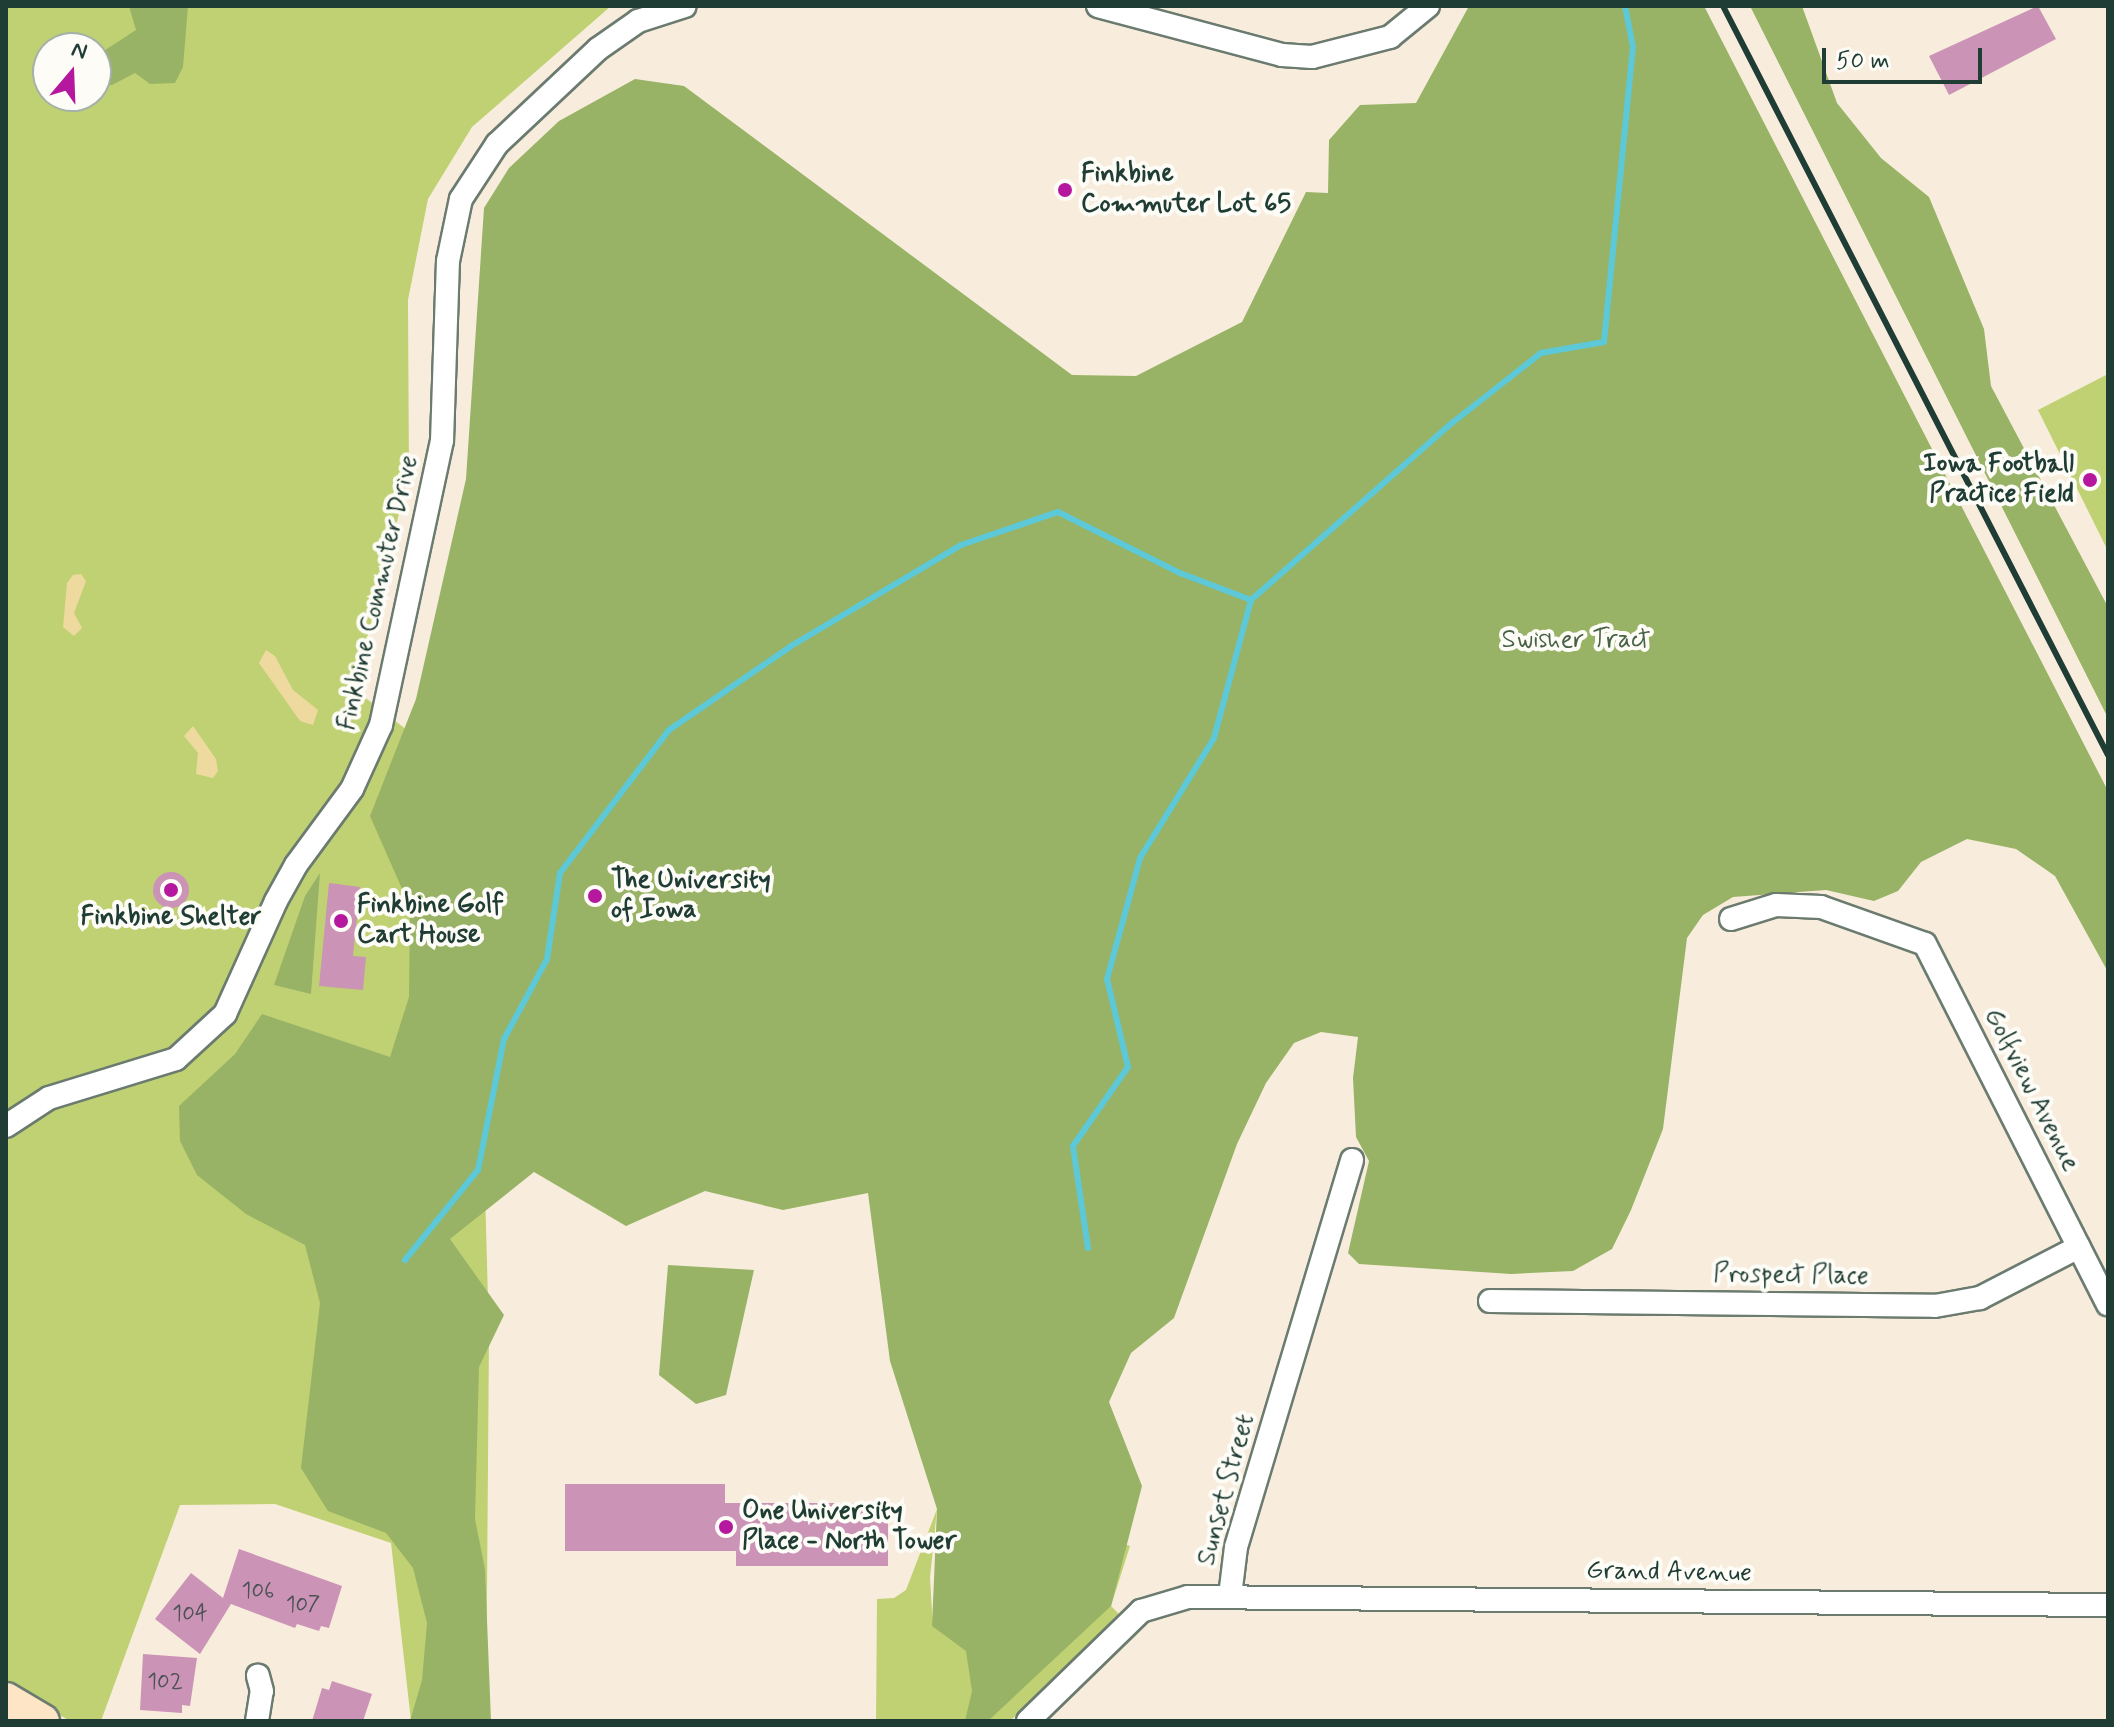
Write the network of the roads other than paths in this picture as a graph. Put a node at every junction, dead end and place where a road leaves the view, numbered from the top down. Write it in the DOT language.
graph roads {
  1 [pos="685,6"];
  2 [pos="1098,6"];
  3 [pos="1428,6"];
  4 [pos="1731,919"];
  5 [pos="6,1126"];
  6 [pos="1352,1160"];
  7 [pos="2079,1247"];
  8 [pos="1490,1301"];
  9 [pos="2108,1304"];
  10 [pos="1230,1596"];
  11 [pos="2108,1605"];
  12 [pos="258,1676"];
  13 [pos="6,1699"];
  14 [pos="43,1721"];
  15 [pos="257,1721"];
  16 [pos="1028,1721"];
  1 -- 5 [label="street, Finkbine Commuter Drive"];
  2 -- 3 [label="street"];
  4 -- 7 [label="street, Golfview Avenue"];
  6 -- 10 [label="street, Sunset Street"];
  7 -- 8 [label="street, Prospect Place"];
  7 -- 9 [label="street, Golfview Avenue"];
  10 -- 11 [label="street, Grand Avenue"];
  10 -- 16 [label="street, Sunset Street"];
  12 -- 15 [label="street"];
  13 -- 14 [label="main road"];
}
